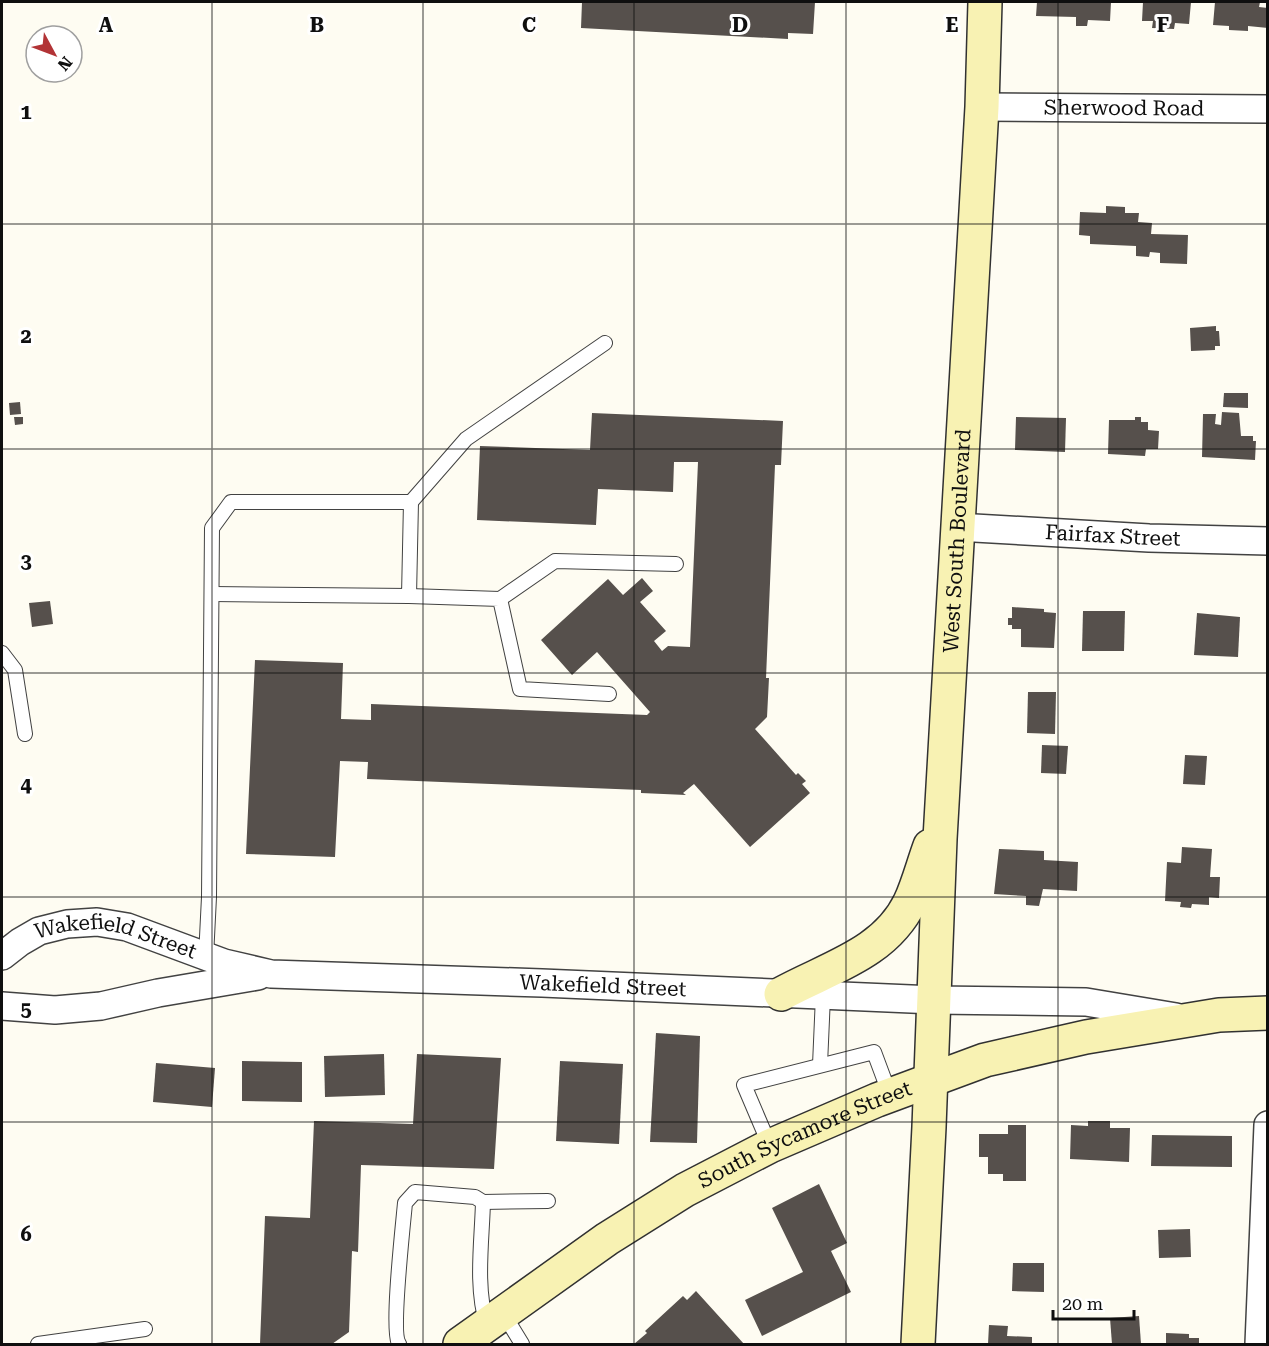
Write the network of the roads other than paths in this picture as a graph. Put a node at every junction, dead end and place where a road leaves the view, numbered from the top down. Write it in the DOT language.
graph roads {
  1 [pos="985,2"];
  2 [pos="982,107"];
  3 [pos="1268,109"];
  4 [pos="605,343"];
  5 [pos="411,502"];
  6 [pos="957,527"];
  7 [pos="1268,541"];
  8 [pos="676,564"];
  9 [pos="212,594"];
  10 [pos="409,596"];
  11 [pos="500,599"];
  12 [pos="2,653"];
  13 [pos="609,694"];
  14 [pos="26,734"];
  15 [pos="941,816"];
  16 [pos="2,956"];
  17 [pos="206,957"];
  18 [pos="271,974"];
  19 [pos="781,993"];
  20 [pos="823,996"];
  21 [pos="934,1000"];
  22 [pos="2,1006"];
  23 [pos="1268,1013"];
  24 [pos="1190,1019"];
  25 [pos="820,1065"];
  26 [pos="931,1080"];
  27 [pos="890,1095"];
  28 [pos="1268,1125"];
  29 [pos="770,1146"];
  30 [pos="548,1201"];
  31 [pos="483,1202"];
  32 [pos="495,1319"];
  33 [pos="145,1329"];
  34 [pos="38,1344"];
  35 [pos="399,1344"];
  36 [pos="460,1344"];
  37 [pos="522,1344"];
  38 [pos="918,1344"];
  39 [pos="1259,1344"];
  1 -- 2 [label="street, West South Boulevard"];
  2 -- 3 [label="street, Sherwood Road"];
  2 -- 6 [label="street, West South Boulevard"];
  4 -- 5 [label="lane"];
  5 -- 9 [label="lane"];
  5 -- 10 [label="lane"];
  6 -- 7 [label="street, Fairfax Street"];
  6 -- 15 [label="street, West South Boulevard"];
  8 -- 11 [label="lane"];
  9 -- 10 [label="lane"];
  9 -- 17 [label="lane"];
  10 -- 11 [label="lane"];
  11 -- 13 [label="lane"];
  12 -- 14 [label="lane"];
  15 -- 19 [label="street"];
  15 -- 21 [label="street, West South Boulevard"];
  16 -- 17 [label="street, Wakefield Street"];
  17 -- 18 [label="street, Wakefield Street"];
  18 -- 19 [label="street, Wakefield Street"];
  18 -- 22 [label="street, Wakefield Street"];
  19 -- 20 [label="street, Wakefield Street"];
  20 -- 21 [label="street, Wakefield Street"];
  20 -- 25 [label="lane"];
  21 -- 24 [label="street, South Sycamore Street"];
  21 -- 26 [label="street, West South Boulevard"];
  23 -- 24 [label="street, South Sycamore Street"];
  24 -- 26 [label="street, South Sycamore Street"];
  25 -- 27 [label="lane"];
  25 -- 29 [label="lane"];
  26 -- 27 [label="street, South Sycamore Street"];
  26 -- 38 [label="street, West South Boulevard"];
  27 -- 29 [label="street, South Sycamore Street"];
  28 -- 39 [label="street"];
  29 -- 32 [label="street, South Sycamore Street"];
  30 -- 31 [label="lane"];
  31 -- 32 [label="lane"];
  31 -- 35 [label="lane"];
  32 -- 36 [label="street, South Sycamore Street"];
  32 -- 37 [label="lane"];
  33 -- 34 [label="lane"];
}
